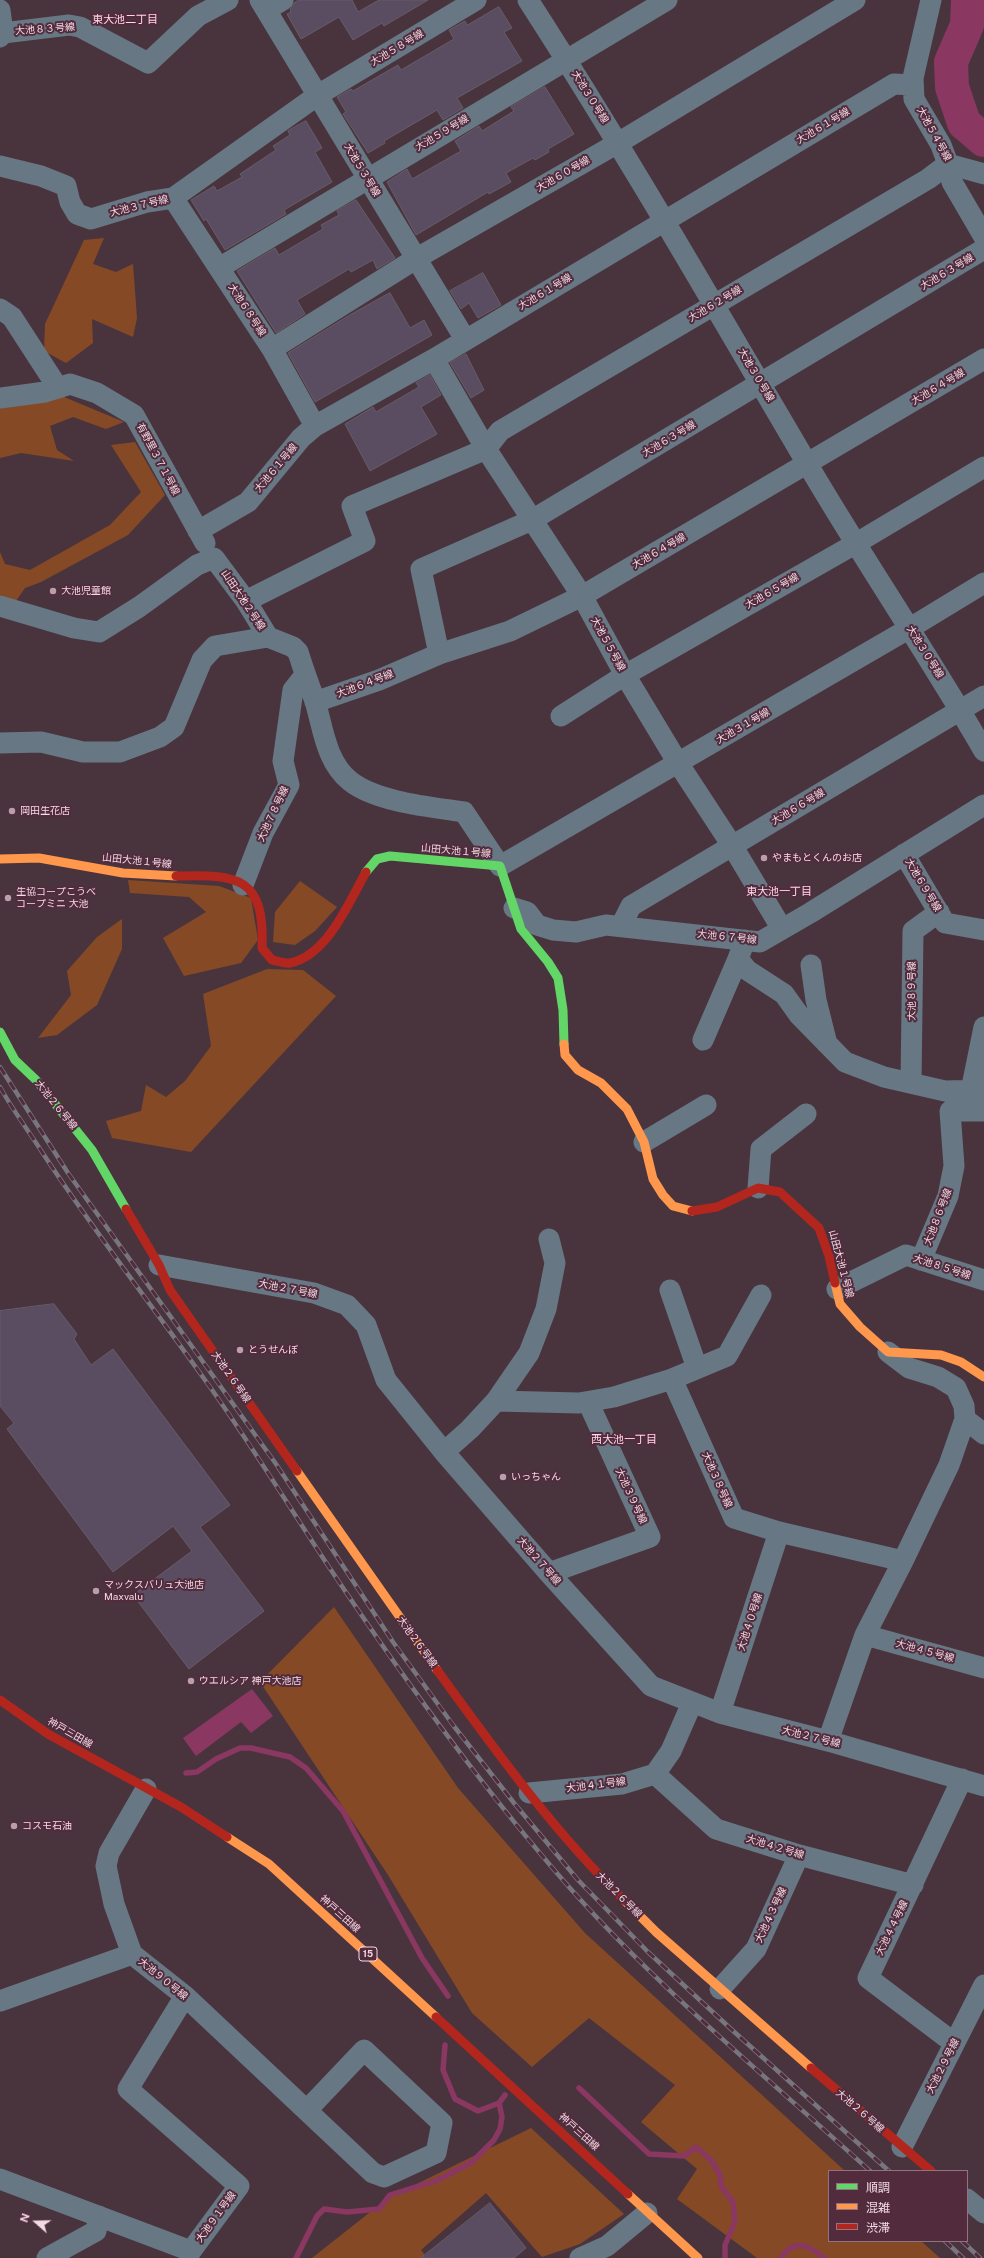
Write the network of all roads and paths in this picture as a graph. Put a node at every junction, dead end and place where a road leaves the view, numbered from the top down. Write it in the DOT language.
graph roads {
  1 [pos="228,0"];
  2 [pos="476,0"];
  3 [pos="528,0"];
  4 [pos="667,0"];
  5 [pos="855,0"];
  6 [pos="931,0"];
  7 [pos="270,3"];
  8 [pos="0,10"];
  9 [pos="1,35"];
  10 [pos="566,59"];
  11 [pos="913,85"];
  12 [pos="318,95"];
  13 [pos="618,143"];
  14 [pos="948,164"];
  15 [pos="0,166"];
  16 [pos="984,174"];
  17 [pos="367,178"];
  18 [pos="173,198"];
  19 [pos="665,220"];
  20 [pos="984,236"];
  21 [pos="984,249"];
  22 [pos="417,258"];
  23 [pos="219,268"];
  24 [pos="713,305"];
  25 [pos="0,310"];
  26 [pos="465,339"];
  27 [pos="272,349"];
  28 [pos="434,359"];
  29 [pos="984,359"];
  30 [pos="762,383"];
  31 [pos="58,388"];
  32 [pos="0,398"];
  33 [pos="315,426"];
  34 [pos="486,449"];
  35 [pos="807,464"];
  36 [pos="984,467"];
  37 [pos="532,520"];
  38 [pos="198,531"];
  39 [pos="855,544"];
  40 [pos="214,558"];
  41 [pos="984,583"];
  42 [pos="582,596"];
  43 [pos="246,601"];
  44 [pos="0,606"];
  45 [pos="910,628"];
  46 [pos="268,636"];
  47 [pos="439,654"];
  48 [pos="625,674"];
  49 [pos="306,675"];
  50 [pos="984,696"];
  51 [pos="315,702"];
  52 [pos="960,710"];
  53 [pos="561,716"];
  54 [pos="0,743"];
  55 [pos="984,751"];
  56 [pos="678,763"];
  57 [pos="984,805"];
  58 [pos="733,847"];
  59 [pos="904,854"];
  60 [pos="0,859"];
  61 [pos="500,866"];
  62 [pos="243,885"];
  63 [pos="514,908"];
  64 [pos="939,912"];
  65 [pos="622,926"];
  66 [pos="782,929"];
  67 [pos="984,930"];
  68 [pos="742,949"];
  69 [pos="811,965"];
  70 [pos="984,1027"];
  71 [pos="0,1032"];
  72 [pos="704,1040"];
  73 [pos="827,1045"];
  74 [pos="911,1083"];
  75 [pos="977,1090"];
  76 [pos="706,1105"];
  77 [pos="984,1111"];
  78 [pos="806,1114"];
  79 [pos="644,1142"];
  80 [pos="758,1188"];
  81 [pos="549,1238"];
  82 [pos="920,1260"];
  83 [pos="159,1265"];
  84 [pos="984,1280"];
  85 [pos="836,1289"];
  86 [pos="670,1290"];
  87 [pos="761,1295"];
  88 [pos="888,1352"];
  89 [pos="697,1368"];
  90 [pos="984,1377"];
  91 [pos="672,1378"];
  92 [pos="496,1401"];
  93 [pos="588,1402"];
  94 [pos="965,1419"];
  95 [pos="984,1434"];
  96 [pos="444,1452"];
  97 [pos="779,1532"];
  98 [pos="903,1561"];
  99 [pos="549,1573"];
  100 [pos="865,1636"];
  101 [pos="984,1668"];
  102 [pos="0,1700"];
  103 [pos="692,1703"];
  104 [pos="720,1713"];
  105 [pos="828,1741"];
  106 [pos="655,1774"];
  107 [pos="962,1779"];
  108 [pos="984,1786"];
  109 [pos="146,1789"];
  110 [pos="528,1793"];
  111 [pos="799,1855"];
  112 [pos="913,1885"];
  113 [pos="132,1954"];
  114 [pos="984,1985"];
  115 [pos="720,1989"];
  116 [pos="185,1996"];
  117 [pos="0,2001"];
  118 [pos="954,2043"];
  119 [pos="307,2110"];
  120 [pos="902,2148"];
  121 [pos="931,2170"];
  122 [pos="0,2179"];
  123 [pos="968,2200"];
  124 [pos="647,2213"];
  125 [pos="984,2213"];
  126 [pos="99,2216"];
  127 [pos="47,2258"];
  128 [pos="580,2258"];
  129 [pos="698,2258"];
  1 -- 9 [label="street, 大池８３号線"];
  2 -- 12 [label="street, 大池５８号線"];
  3 -- 10 [label="street, 大池３０号線"];
  4 -- 10 [label="street, 大池５９号線"];
  5 -- 13 [label="street, 大池６０号線"];
  6 -- 11 [label="street, 大池５４号線"];
  7 -- 12 [label="street, 大池５３号線"];
  8 -- 9 [label="street"];
  10 -- 13 [label="street, 大池３０号線"];
  10 -- 17 [label="street, 大池５９号線"];
  11 -- 14 [label="street, 大池５４号線"];
  11 -- 19 [label="street, 大池６１号線"];
  12 -- 17 [label="street, 大池５３号線"];
  12 -- 18 [label="street, 大池３７号線"];
  13 -- 19 [label="street, 大池３０号線"];
  13 -- 22 [label="street, 大池６０号線"];
  14 -- 16 [label="street, 大池５４号線"];
  14 -- 20 [label="street"];
  14 -- 24 [label="street, 大池６２号線"];
  15 -- 18 [label="street, 大池３７号線"];
  17 -- 22 [label="street, 大池５３号線"];
  17 -- 23 [label="street, 大池５９号線"];
  18 -- 23 [label="street, 大池６８号線"];
  19 -- 24 [label="street, 大池３０号線"];
  19 -- 26 [label="street, 大池６１号線"];
  21 -- 30 [label="street, 大池６３号線"];
  22 -- 26 [label="street, 大池５３号線"];
  22 -- 27 [label="street, 大池６０号線"];
  23 -- 27 [label="street, 大池６８号線"];
  24 -- 30 [label="street, 大池３０号線"];
  24 -- 34 [label="street, 大池６２号線"];
  25 -- 31 [label="street"];
  26 -- 28 [label="street, 大池６１号線"];
  27 -- 33 [label="street, 大池６８号線"];
  28 -- 33 [label="street, 大池６１号線"];
  28 -- 34 [label="street, 大池５５号線"];
  29 -- 35 [label="street, 大池６４号線"];
  30 -- 35 [label="street, 大池３０号線"];
  30 -- 37 [label="street, 大池６３号線"];
  31 -- 32 [label="street, 有野里３７１号線"];
  31 -- 38 [label="street, 有野里３７１号線"];
  33 -- 38 [label="street, 大池６１号線"];
  34 -- 37 [label="street, 大池５５号線"];
  34 -- 43 [label="street"];
  35 -- 39 [label="street, 大池３０号線"];
  35 -- 42 [label="street, 大池６４号線"];
  36 -- 39 [label="street, 大池６５号線"];
  37 -- 42 [label="street, 大池５５号線"];
  37 -- 47 [label="street, 大池６３号線"];
  38 -- 40 [label="street, 有野里３７１号線"];
  39 -- 45 [label="street, 大池３０号線"];
  39 -- 48 [label="street, 大池６５号線"];
  40 -- 43 [label="street, 山田大池２号線"];
  40 -- 44 [label="street"];
  41 -- 45 [label="street, 大池３１号線"];
  42 -- 47 [label="street, 大池６４号線"];
  42 -- 48 [label="street, 大池５５号線"];
  43 -- 46 [label="street, 山田大池２号線"];
  45 -- 52 [label="street, 大池３０号線"];
  45 -- 56 [label="street, 大池３１号線"];
  46 -- 49 [label="street, 山田大池２号線"];
  46 -- 54 [label="street"];
  47 -- 51 [label="street, 大池６４号線"];
  48 -- 53 [label="street, 大池６５号線"];
  48 -- 56 [label="street, 大池５５号線"];
  49 -- 51 [label="street, 山田大池２号線"];
  49 -- 62 [label="street, 大池７８号線"];
  50 -- 52 [label="street, 大池６６号線"];
  51 -- 61 [label="street, 山田大池２号線"];
  52 -- 55 [label="street, 大池３０号線"];
  52 -- 58 [label="street, 大池６６号線"];
  56 -- 58 [label="street, 大池５５号線"];
  56 -- 61 [label="street, 大池３１号線"];
  57 -- 59 [label="street, 大池６７号線"];
  58 -- 65 [label="street, 大池６６号線"];
  58 -- 66 [label="street, 大池５５号線"];
  59 -- 64 [label="street, 大池６９号線"];
  59 -- 66 [label="street, 大池６７号線"];
  60 -- 62 [label="street, 山田大池１号線"];
  61 -- 62 [label="street, 山田大池１号線"];
  61 -- 63 [label="street, 山田大池１号線"];
  63 -- 65 [label="street, 大池６７号線"];
  63 -- 79 [label="street, 山田大池１号線"];
  64 -- 67 [label="street, 大池６９号線"];
  64 -- 74 [label="street, 大池８９号線"];
  65 -- 68 [label="street, 大池６７号線"];
  66 -- 68 [label="street, 大池６７号線"];
  68 -- 72 [label="street"];
  68 -- 73 [label="street"];
  69 -- 73 [label="street"];
  70 -- 75 [label="street"];
  71 -- 83 [label="street, 大池２６号線"];
  73 -- 74 [label="street"];
  74 -- 75 [label="street"];
  76 -- 79 [label="street"];
  77 -- 82 [label="street, 大池８６号線"];
  78 -- 80 [label="street"];
  79 -- 80 [label="street, 山田大池１号線"];
  80 -- 85 [label="street, 山田大池１号線"];
  81 -- 92 [label="street"];
  82 -- 84 [label="street, 大池８５号線"];
  82 -- 85 [label="street, 大池８５号線"];
  83 -- 96 [label="street, 大池２７号線"];
  83 -- 110 [label="street, 大池２６号線"];
  85 -- 88 [label="street, 山田大池１号線"];
  86 -- 89 [label="street"];
  87 -- 89 [label="street"];
  88 -- 90 [label="street"];
  88 -- 94 [label="street"];
  89 -- 91 [label="street"];
  91 -- 93 [label="street"];
  91 -- 97 [label="street, 大池３８号線"];
  92 -- 93 [label="street"];
  92 -- 96 [label="street"];
  93 -- 99 [label="street, 大池３９号線"];
  94 -- 95 [label="street"];
  94 -- 98 [label="street"];
  96 -- 99 [label="street, 大池２７号線"];
  97 -- 98 [label="street, 大池３８号線"];
  97 -- 104 [label="street, 大池４０号線"];
  98 -- 100 [label="street"];
  99 -- 103 [label="street, 大池２７号線"];
  100 -- 101 [label="street, 大池４５号線"];
  100 -- 105 [label="street"];
  102 -- 109 [label="street, 神戸三田線 / 15"];
  103 -- 104 [label="street, 大池２７号線"];
  103 -- 106 [label="street"];
  104 -- 105 [label="street, 大池２７号線"];
  105 -- 107 [label="street, 大池２７号線"];
  106 -- 110 [label="street, 大池４１号線"];
  106 -- 111 [label="street, 大池４２号線"];
  107 -- 108 [label="street, 大池２７号線"];
  107 -- 112 [label="street, 大池４４号線"];
  109 -- 113 [label="street, 大池９０号線"];
  109 -- 124 [label="street, 神戸三田線 / 15"];
  110 -- 115 [label="street, 大池２６号線"];
  111 -- 112 [label="street, 大池４２号線"];
  111 -- 115 [label="street, 大池４３号線"];
  112 -- 118 [label="street, 大池４４号線"];
  113 -- 116 [label="street, 大池９０号線"];
  113 -- 117 [label="street"];
  114 -- 118 [label="street, 大池２９号線"];
  115 -- 120 [label="street, 大池２６号線"];
  116 -- 119 [label="street, 大池９０号線"];
  116 -- 126 [label="street, 大池９１号線"];
  118 -- 120 [label="street, 大池２９号線"];
  119 -- 119 [label="street, 大池９０号線"];
  120 -- 121 [label="street, 大池２６号線"];
  122 -- 126 [label="street, 大池９１号線"];
  123 -- 125 [label="street"];
  124 -- 128 [label="street"];
  124 -- 129 [label="street, 神戸三田線 / 15"];
  126 -- 127 [label="street"];
}
